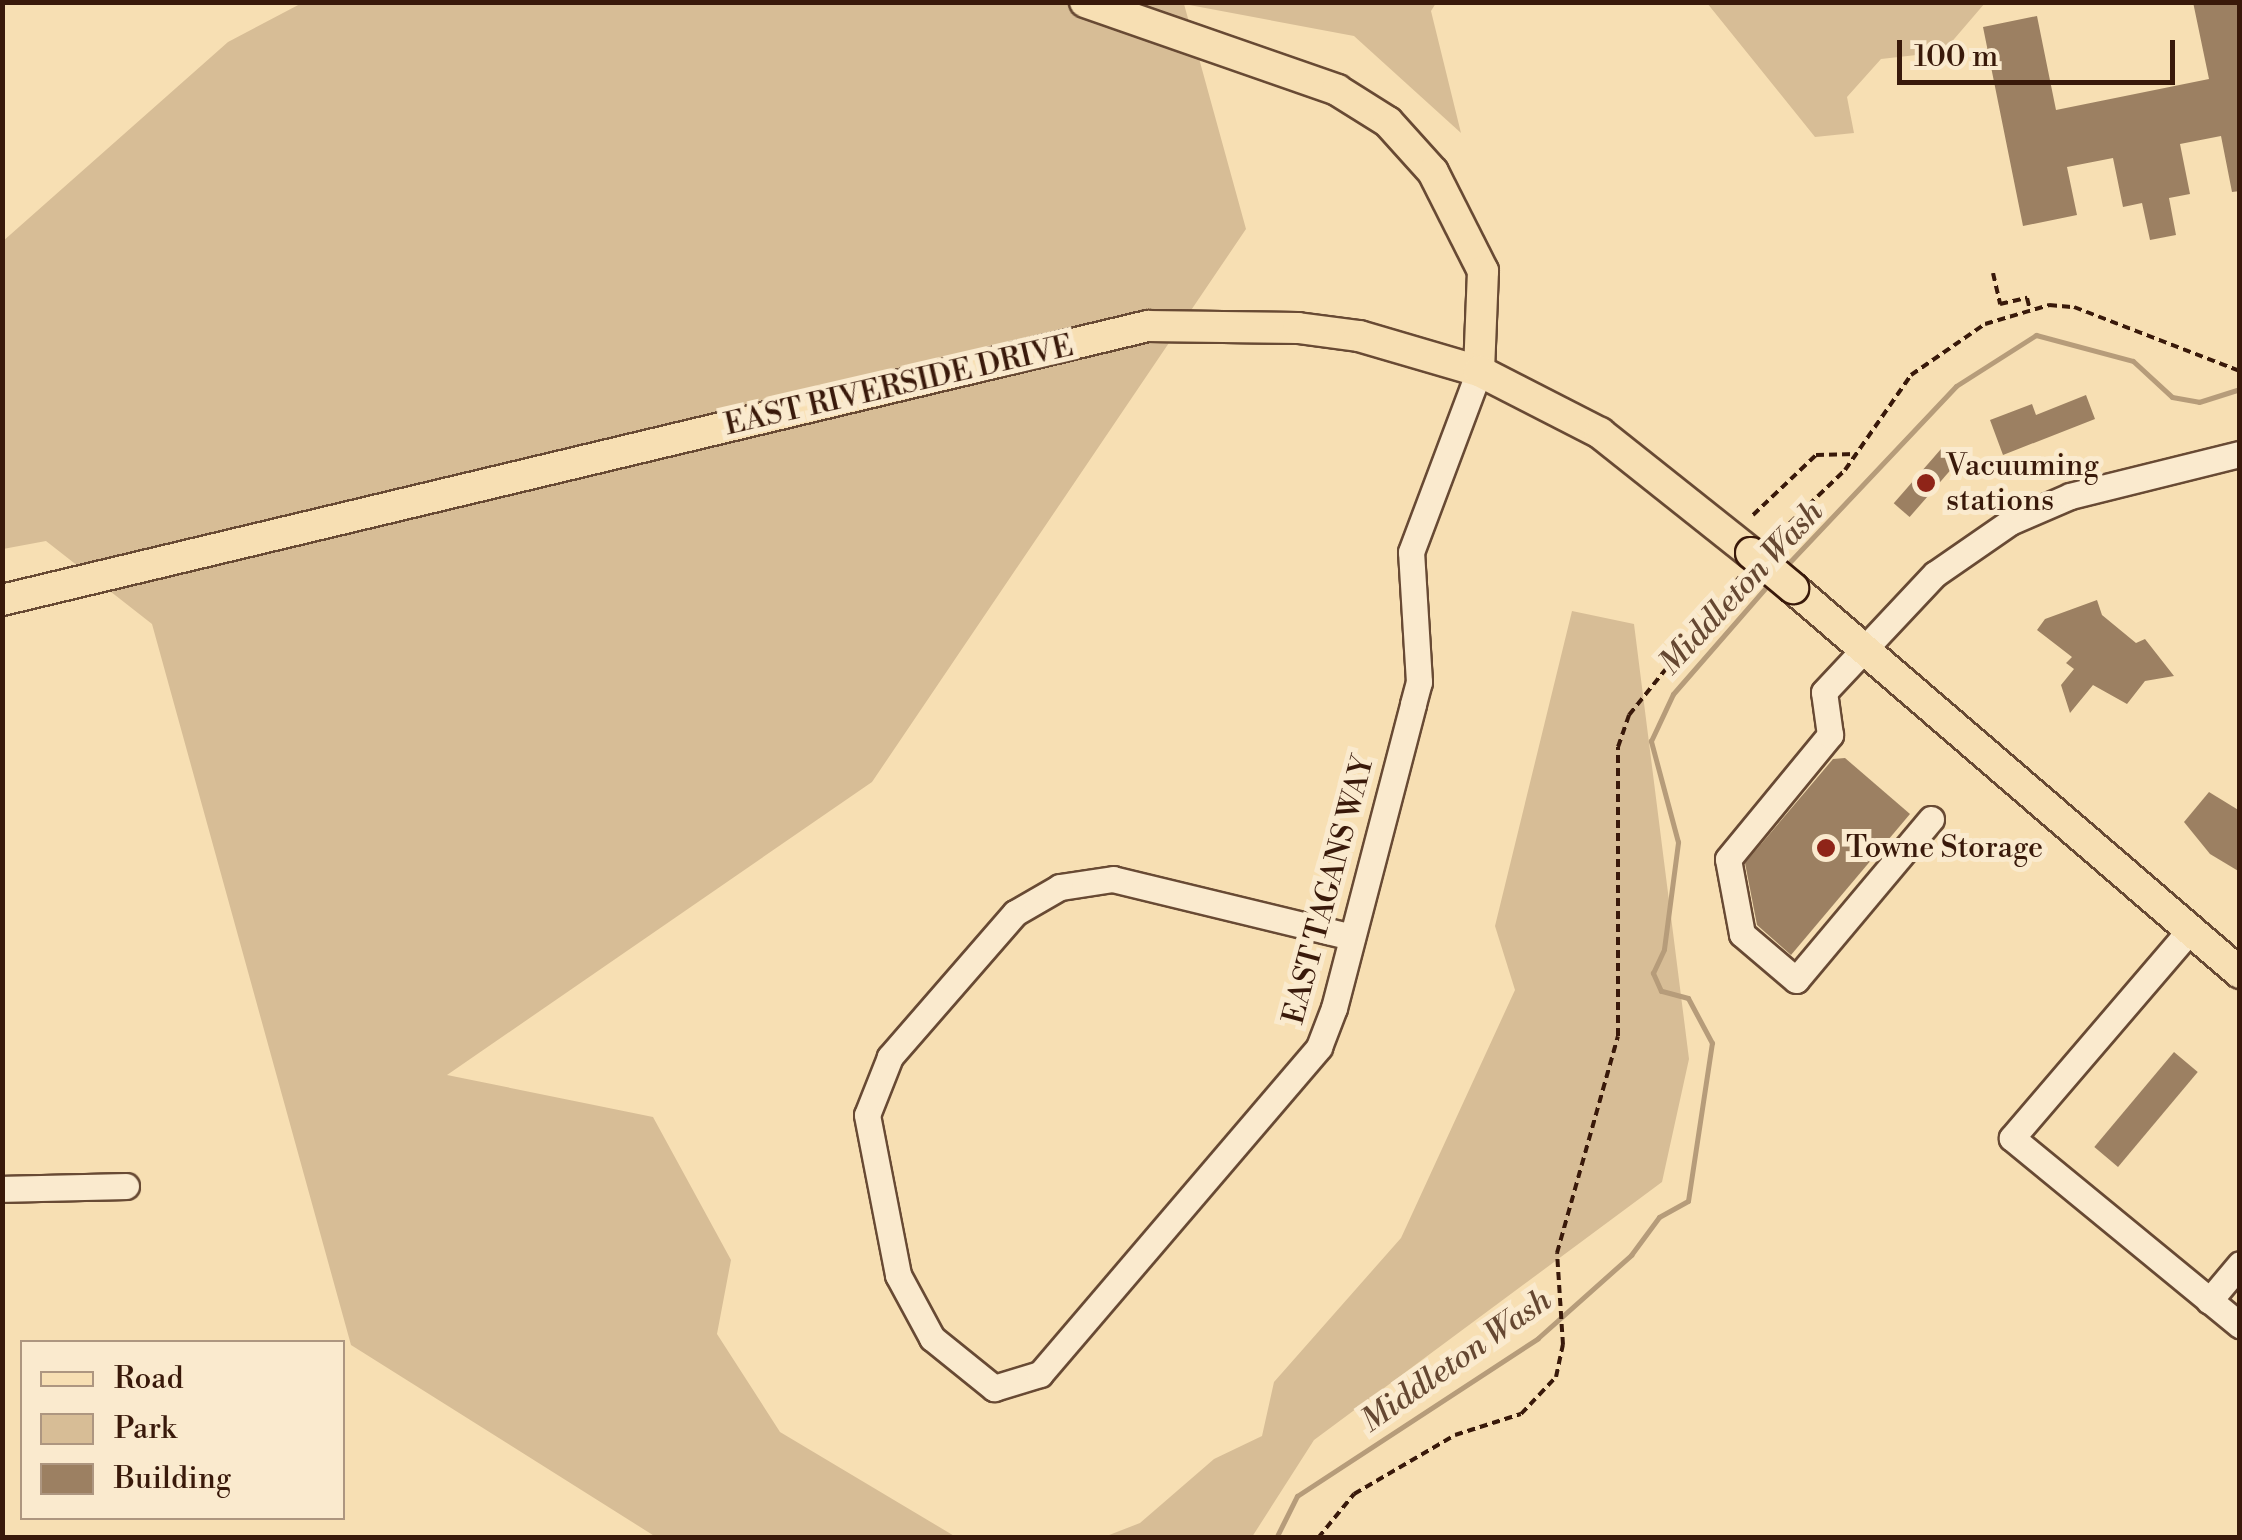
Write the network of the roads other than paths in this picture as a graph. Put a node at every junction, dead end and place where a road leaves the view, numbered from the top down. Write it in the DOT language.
graph roads {
  1 [pos="1084,2"];
  2 [pos="1479,371"];
  3 [pos="2240,454"];
  4 [pos="2,600"];
  5 [pos="1863,648"];
  6 [pos="1931,819"];
  7 [pos="2190,930"];
  8 [pos="1352,937"];
  9 [pos="2240,973"];
  10 [pos="126,1186"];
  11 [pos="2,1189"];
  12 [pos="2240,1264"];
  13 [pos="2208,1301"];
  14 [pos="2240,1325"];
  1 -- 2 [label="main road"];
  2 -- 4 [label="main road, EAST RIVERSIDE DRIVE"];
  2 -- 5 [label="main road, EAST RIVERSIDE DRIVE, bridge"];
  2 -- 8 [label="street, EAST TAGANS WAY"];
  3 -- 5 [label="street"];
  5 -- 6 [label="street"];
  5 -- 7 [label="main road"];
  7 -- 9 [label="main road"];
  7 -- 13 [label="street"];
  8 -- 8 [label="street, EAST TAGANS WAY"];
  10 -- 11 [label="street"];
  12 -- 13 [label="street"];
  13 -- 14 [label="street"];
}
